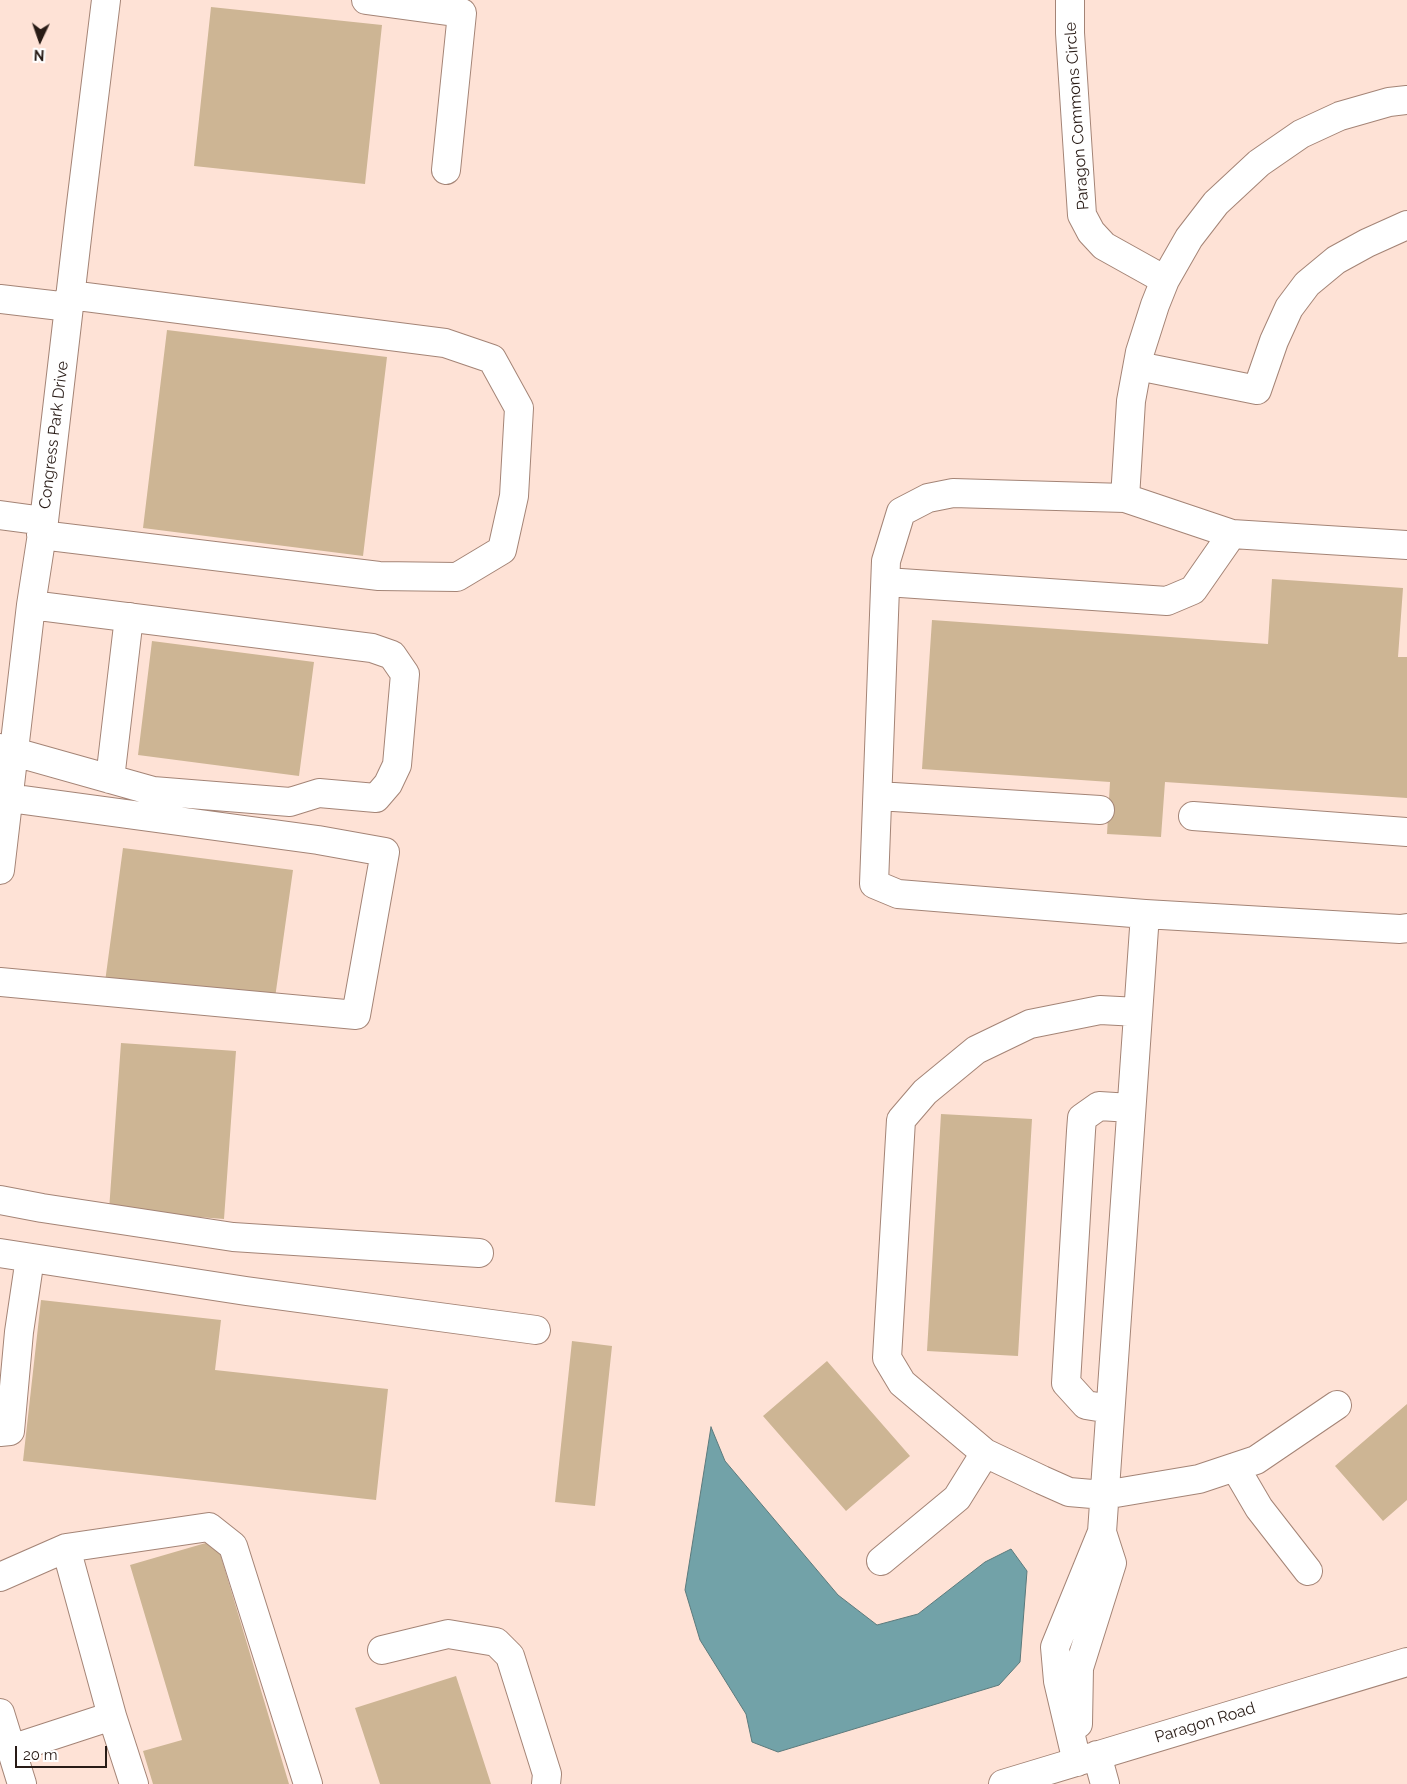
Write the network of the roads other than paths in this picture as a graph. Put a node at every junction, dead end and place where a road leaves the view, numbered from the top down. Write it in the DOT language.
graph roads {
  1 [pos="106,0"];
  2 [pos="366,0"];
  3 [pos="1070,0"];
  4 [pos="462,6"];
  5 [pos="1407,100"];
  6 [pos="446,170"];
  7 [pos="1407,226"];
  8 [pos="1165,280"];
  9 [pos="0,299"];
  10 [pos="69,301"];
  11 [pos="1138,366"];
  12 [pos="1125,498"];
  13 [pos="0,515"];
  14 [pos="43,528"];
  15 [pos="1232,534"];
  16 [pos="1407,545"];
  17 [pos="886,582"];
  18 [pos="31,605"];
  19 [pos="129,617"];
  20 [pos="7,750"];
  21 [pos="110,779"];
  22 [pos="878,796"];
  23 [pos="9,798"];
  24 [pos="1100,810"];
  25 [pos="1193,816"];
  26 [pos="1407,832"];
  27 [pos="0,870"];
  28 [pos="1145,914"];
  29 [pos="1407,928"];
  30 [pos="0,982"];
  31 [pos="1138,1012"];
  32 [pos="1131,1108"];
  33 [pos="0,1200"];
  34 [pos="479,1253"];
  35 [pos="0,1254"];
  36 [pos="30,1258"];
  37 [pos="536,1330"];
  38 [pos="1337,1405"];
  39 [pos="1110,1409"];
  40 [pos="0,1432"];
  41 [pos="985,1452"];
  42 [pos="1235,1467"];
  43 [pos="1104,1495"];
  44 [pos="66,1548"];
  45 [pos="881,1560"];
  46 [pos="1308,1570"];
  47 [pos="0,1577"];
  48 [pos="382,1650"];
  49 [pos="1405,1668"];
  50 [pos="0,1713"];
  51 [pos="112,1716"];
  52 [pos="11,1750"];
  53 [pos="1087,1758"];
  54 [pos="22,1784"];
  55 [pos="134,1784"];
  56 [pos="308,1784"];
  57 [pos="546,1784"];
  58 [pos="1003,1784"];
  59 [pos="1105,1784"];
  1 -- 10 [label="street, Congress Park Drive"];
  2 -- 4 [label="street"];
  3 -- 8 [label="street, Paragon Commons Circle"];
  4 -- 6 [label="street"];
  5 -- 8 [label="street"];
  7 -- 11 [label="street"];
  8 -- 11 [label="street"];
  9 -- 10 [label="street"];
  10 -- 14 [label="street, Congress Park Drive"];
  10 -- 14 [label="street"];
  11 -- 12 [label="street"];
  12 -- 15 [label="street"];
  12 -- 17 [label="street"];
  13 -- 14 [label="street"];
  14 -- 18 [label="street, Congress Park Drive"];
  15 -- 16 [label="street"];
  15 -- 17 [label="street"];
  17 -- 22 [label="street"];
  18 -- 19 [label="street"];
  18 -- 20 [label="street, Congress Park Drive"];
  19 -- 21 [label="street"];
  19 -- 21 [label="street"];
  20 -- 21 [label="street"];
  20 -- 23 [label="street, Congress Park Drive"];
  22 -- 24 [label="street"];
  22 -- 28 [label="street"];
  23 -- 27 [label="street, Congress Park Drive"];
  23 -- 30 [label="street"];
  25 -- 26 [label="street"];
  28 -- 29 [label="street"];
  28 -- 31 [label="street"];
  31 -- 32 [label="street"];
  31 -- 41 [label="street"];
  32 -- 39 [label="street"];
  32 -- 39 [label="street"];
  33 -- 34 [label="street"];
  35 -- 36 [label="street"];
  36 -- 37 [label="street"];
  36 -- 40 [label="street"];
  38 -- 42 [label="street"];
  39 -- 43 [label="street"];
  41 -- 43 [label="street"];
  41 -- 45 [label="street"];
  42 -- 43 [label="street"];
  42 -- 46 [label="street"];
  43 -- 53 [label="street"];
  44 -- 47 [label="street"];
  44 -- 51 [label="street"];
  44 -- 56 [label="street"];
  48 -- 57 [label="street"];
  49 -- 53 [label="street, Paragon Road"];
  50 -- 52 [label="street"];
  51 -- 52 [label="street"];
  51 -- 55 [label="street"];
  52 -- 54 [label="street"];
  53 -- 58 [label="street, Paragon Road"];
  53 -- 59 [label="street"];
}
